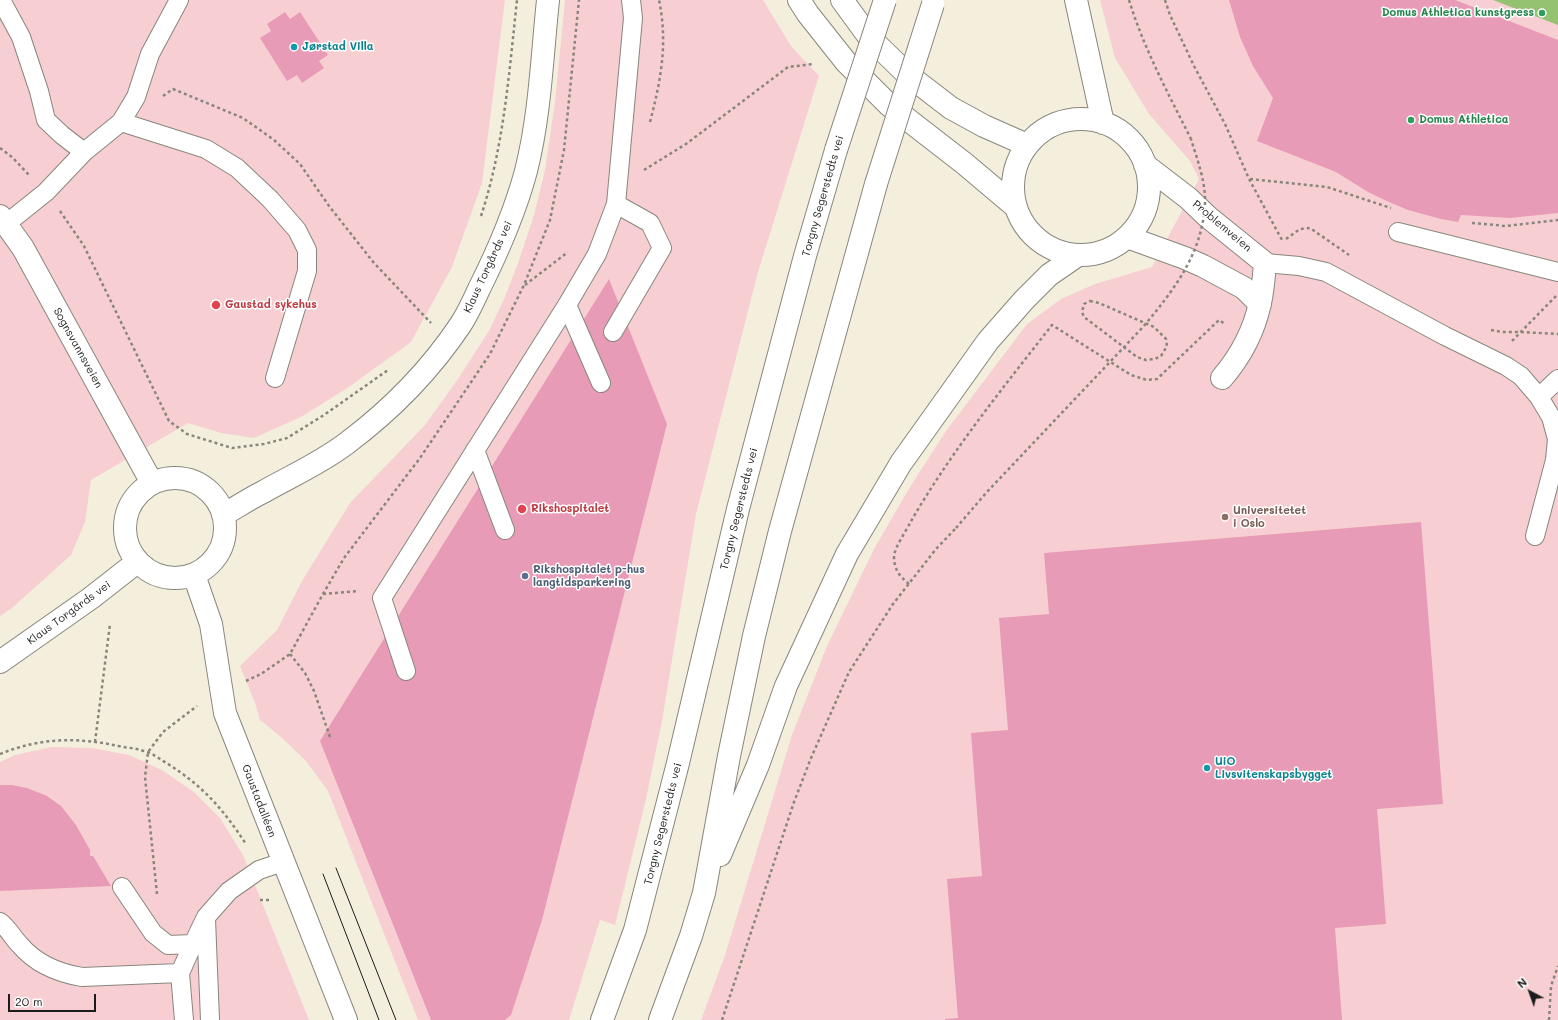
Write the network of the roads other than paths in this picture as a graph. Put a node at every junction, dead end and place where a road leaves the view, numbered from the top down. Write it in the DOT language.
graph roads {
  1 [pos="1,0"];
  2 [pos="179,0"];
  3 [pos="548,0"];
  4 [pos="631,0"];
  5 [pos="799,0"];
  6 [pos="842,0"];
  7 [pos="885,0"];
  8 [pos="1076,0"];
  9 [pos="934,2"];
  10 [pos="121,122"];
  11 [pos="1103,123"];
  12 [pos="1028,145"];
  13 [pos="84,152"];
  14 [pos="1145,165"];
  15 [pos="616,204"];
  16 [pos="1016,207"];
  17 [pos="3,220"];
  18 [pos="1398,232"];
  19 [pos="1128,237"];
  20 [pos="1078,255"];
  21 [pos="1265,263"];
  22 [pos="1558,272"];
  23 [pos="1260,304"];
  24 [pos="566,305"];
  25 [pos="613,332"];
  26 [pos="275,378"];
  27 [pos="1222,378"];
  28 [pos="1558,379"];
  29 [pos="601,383"];
  30 [pos="1539,397"];
  31 [pos="476,450"];
  32 [pos="152,483"];
  33 [pos="224,515"];
  34 [pos="505,530"];
  35 [pos="1535,536"];
  36 [pos="137,562"];
  37 [pos="194,575"];
  38 [pos="0,662"];
  39 [pos="406,672"];
  40 [pos="283,862"];
  41 [pos="122,887"];
  42 [pos="704,893"];
  43 [pos="206,917"];
  44 [pos="0,922"];
  45 [pos="193,944"];
  46 [pos="180,973"];
  47 [pos="184,1020"];
  48 [pos="210,1020"];
  49 [pos="346,1020"];
  50 [pos="602,1020"];
  51 [pos="660,1020"];
  1 -- 13 [label="lane"];
  2 -- 10 [label="lane"];
  3 -- 33 [label="main road, Klaus Torgårds vei"];
  4 -- 15 [label="lane"];
  5 -- 16 [label="main road"];
  6 -- 12 [label="main road"];
  7 -- 50 [label="main road, Torgny Segerstedts vei, bridge"];
  8 -- 11 [label="main road"];
  9 -- 42 [label="main road, bridge"];
  10 -- 13 [label="lane"];
  10 -- 26 [label="lane"];
  11 -- 12 [label="main road"];
  11 -- 14 [label="main road"];
  12 -- 16 [label="main road"];
  13 -- 17 [label="lane"];
  14 -- 19 [label="main road"];
  14 -- 21 [label="main road, Problemveien"];
  15 -- 24 [label="lane"];
  15 -- 25 [label="lane"];
  16 -- 20 [label="main road"];
  17 -- 32 [label="main road, Sognsvannsveien"];
  18 -- 22 [label="lane"];
  19 -- 20 [label="main road"];
  19 -- 23 [label="main road"];
  20 -- 42 [label="main road"];
  21 -- 23 [label="main road"];
  21 -- 30 [label="lane"];
  23 -- 27 [label="main road"];
  24 -- 29 [label="lane"];
  24 -- 31 [label="lane"];
  28 -- 30 [label="lane"];
  30 -- 35 [label="lane"];
  31 -- 34 [label="lane"];
  31 -- 39 [label="lane"];
  32 -- 33 [label="main road"];
  32 -- 36 [label="main road"];
  33 -- 37 [label="main road"];
  36 -- 37 [label="main road"];
  36 -- 38 [label="main road, Klaus Torgårds vei"];
  37 -- 40 [label="main road, Gaustadalléen"];
  40 -- 43 [label="lane"];
  40 -- 49 [label="main road, Gaustadalléen"];
  41 -- 45 [label="lane"];
  42 -- 51 [label="main road"];
  43 -- 45 [label="lane"];
  43 -- 48 [label="lane"];
  44 -- 46 [label="lane"];
  45 -- 46 [label="lane"];
  46 -- 47 [label="lane"];
}
